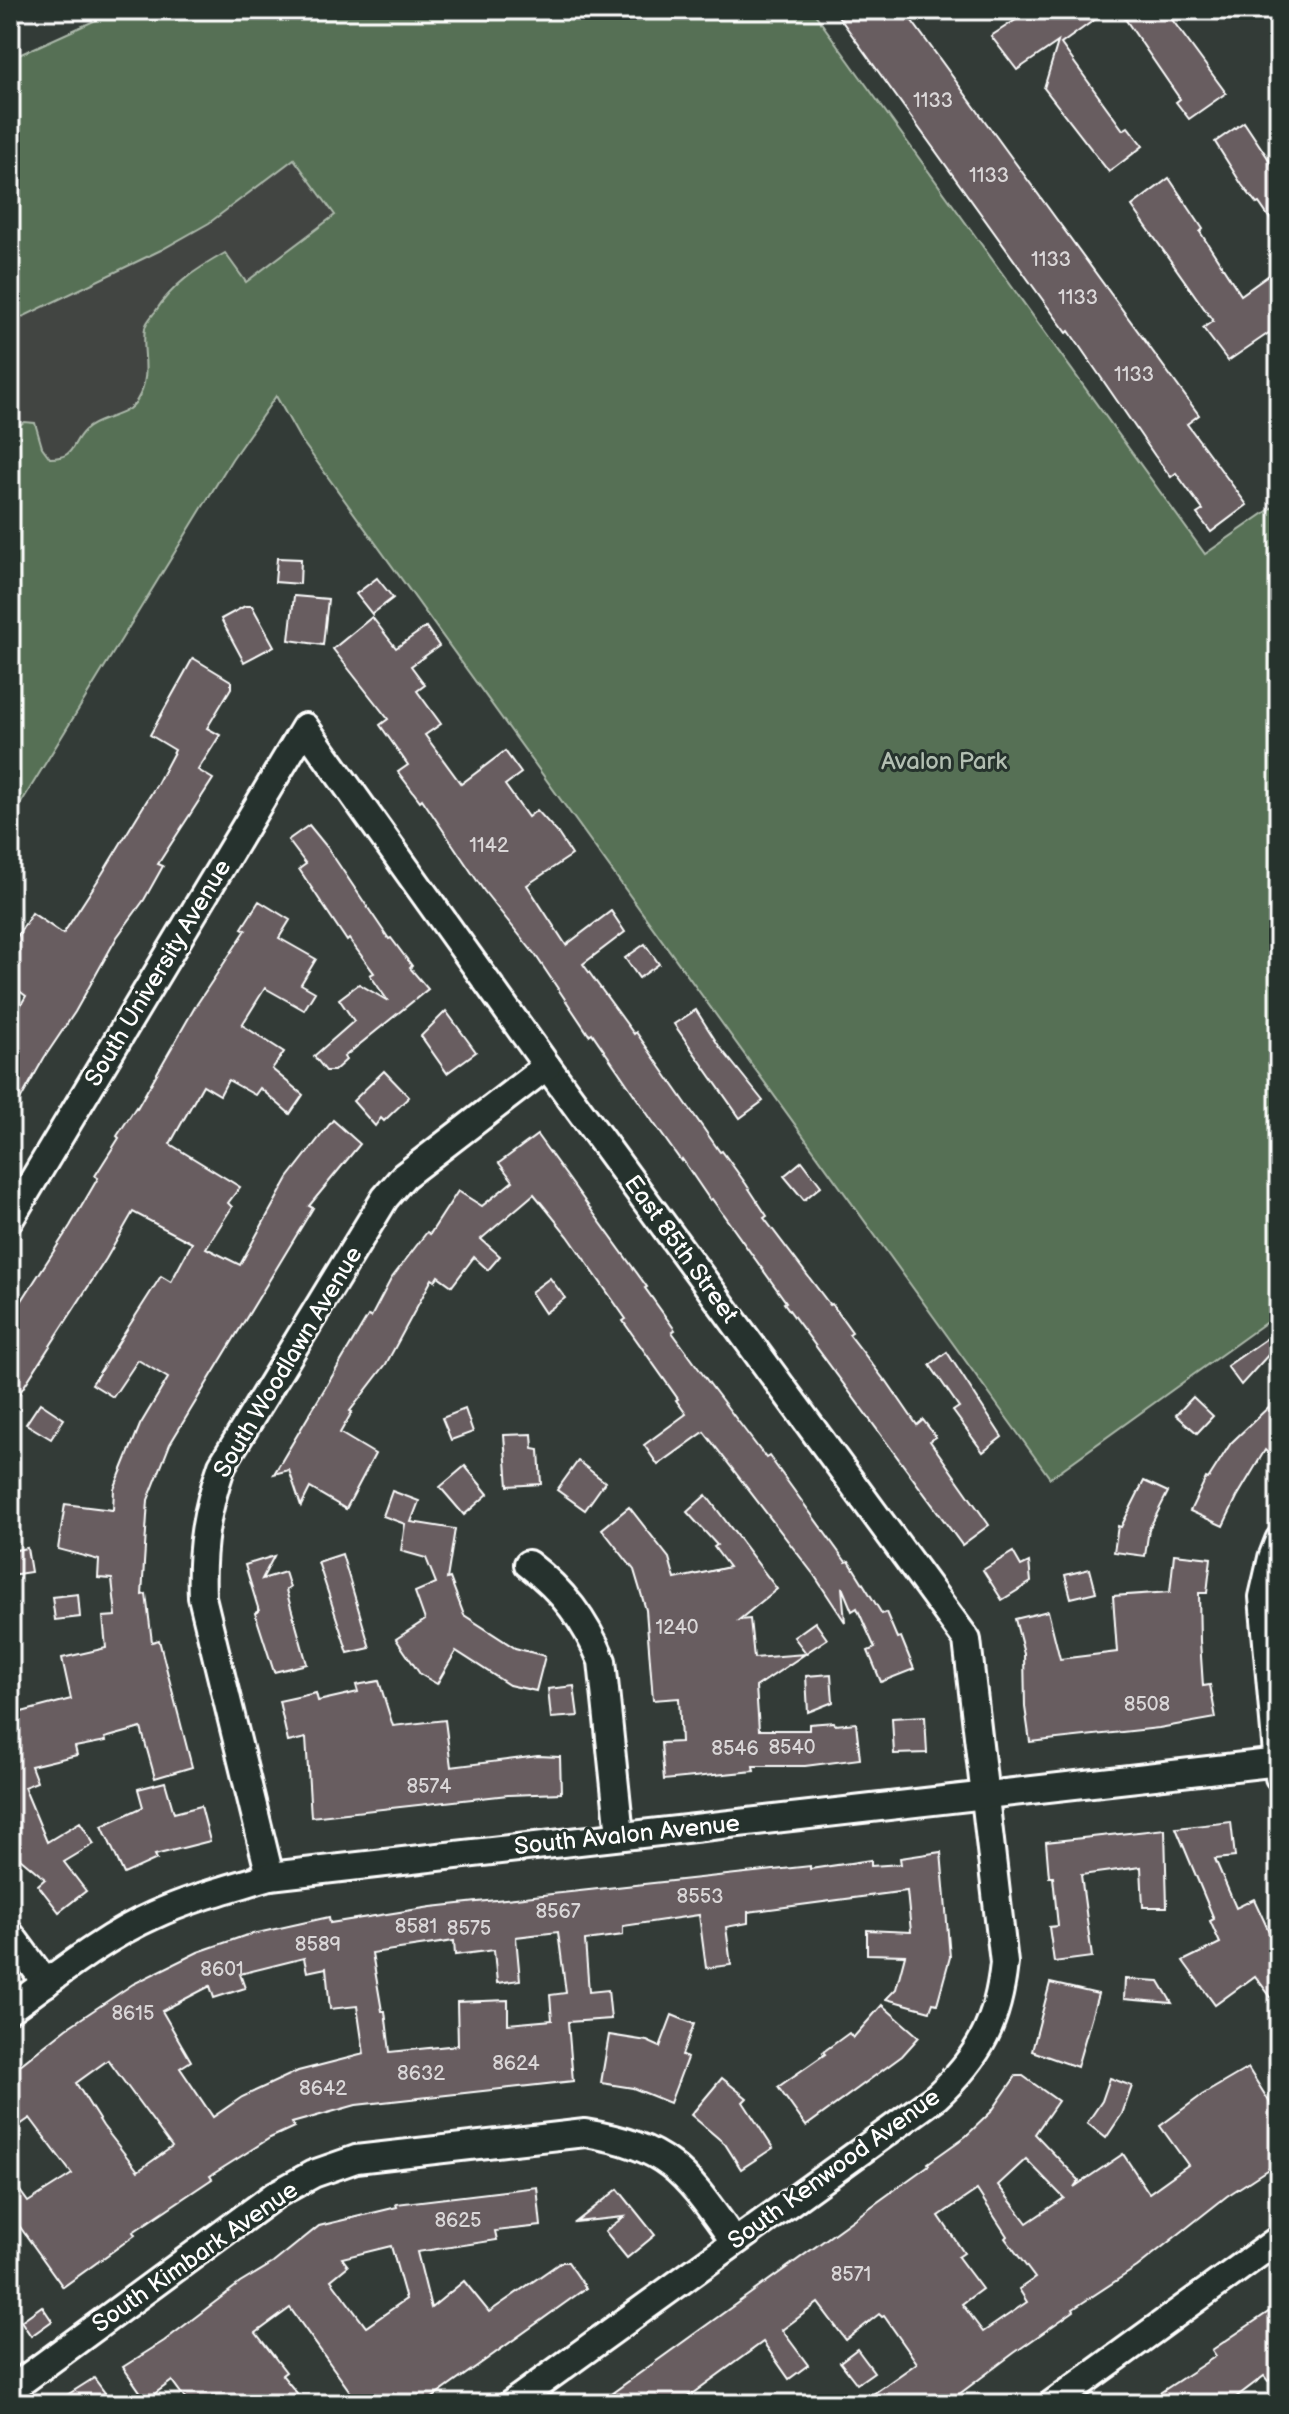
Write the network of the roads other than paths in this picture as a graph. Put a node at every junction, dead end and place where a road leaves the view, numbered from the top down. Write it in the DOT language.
graph roads {
  1 [pos="305,727"];
  2 [pos="547,1066"];
  3 [pos="10,1219"];
  4 [pos="1279,1540"];
  5 [pos="528,1564"];
  6 [pos="1279,1768"];
  7 [pos="986,1797"];
  8 [pos="620,1835"];
  9 [pos="270,1876"];
  10 [pos="10,1934"];
  11 [pos="46,1983"];
  12 [pos="10,2009"];
  13 [pos="1279,2239"];
  14 [pos="734,2241"];
  15 [pos="10,2390"];
  16 [pos="511,2404"];
  17 [pos="1052,2404"];
  1 -- 2 [label="street, East 85th Street"];
  1 -- 3 [label="street, South University Avenue"];
  2 -- 7 [label="street, East 85th Street"];
  2 -- 9 [label="street, South Woodlawn Avenue"];
  4 -- 6 [label="street"];
  5 -- 8 [label="street"];
  6 -- 7 [label="street, South Avalon Avenue"];
  7 -- 8 [label="street, South Avalon Avenue"];
  7 -- 14 [label="street, South Kenwood Avenue"];
  8 -- 9 [label="street, South Avalon Avenue"];
  9 -- 11 [label="street, South Avalon Avenue"];
  10 -- 11 [label="street"];
  11 -- 12 [label="street, South Avalon Avenue"];
  13 -- 17 [label="street"];
  14 -- 15 [label="street, South Kimbark Avenue"];
  14 -- 16 [label="street, South Kenwood Avenue"];
}
